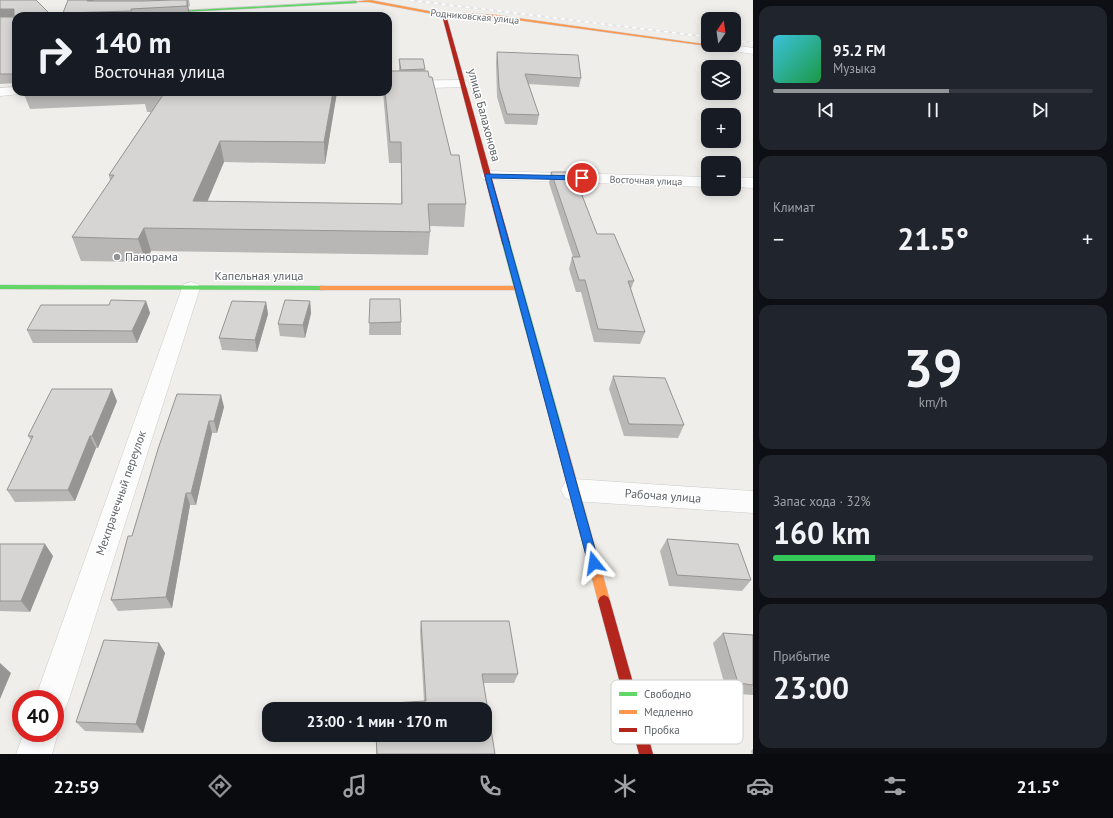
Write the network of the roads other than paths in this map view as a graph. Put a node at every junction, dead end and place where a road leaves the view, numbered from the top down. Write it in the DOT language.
graph roads {
  1 [pos="367,0"];
  2 [pos="168,12"];
  3 [pos="444,15"];
  4 [pos="701,44"];
  5 [pos="741,49"];
  6 [pos="753,50"];
  7 [pos="463,84"];
  8 [pos="392,85"];
  9 [pos="0,92"];
  10 [pos="12,92"];
  11 [pos="488,176"];
  12 [pos="701,182"];
  13 [pos="741,182"];
  14 [pos="753,183"];
  15 [pos="0,287"];
  16 [pos="191,288"];
  17 [pos="518,288"];
  18 [pos="574,490"];
  19 [pos="753,502"];
  20 [pos="626,680"];
  21 [pos="55,690"];
  22 [pos="38,742"];
  23 [pos="643,744"];
  24 [pos="34,754"];
  25 [pos="646,754"];
  1 -- 2 [label="street, Родниковская улица"];
  1 -- 3 [label="street, Родниковская улица"];
  3 -- 4 [label="street, Родниковская улица"];
  3 -- 7 [label="street, улица Балахонова"];
  5 -- 6 [label="street, Родниковская улица"];
  7 -- 8 [label="street"];
  7 -- 11 [label="street, улица Балахонова"];
  9 -- 10 [label="street"];
  11 -- 12 [label="street, Восточная улица"];
  11 -- 17 [label="street, улица Балахонова"];
  13 -- 14 [label="street"];
  15 -- 16 [label="street, Капельная улица"];
  16 -- 17 [label="street, Капельная улица"];
  16 -- 21 [label="street, Мехпрачечный переулок"];
  17 -- 18 [label="street, улица Балахонова"];
  18 -- 19 [label="street, Рабочая улица"];
  18 -- 20 [label="street, улица Балахонова"];
  22 -- 24 [label="street"];
  23 -- 25 [label="street, улица Балахонова"];
}
